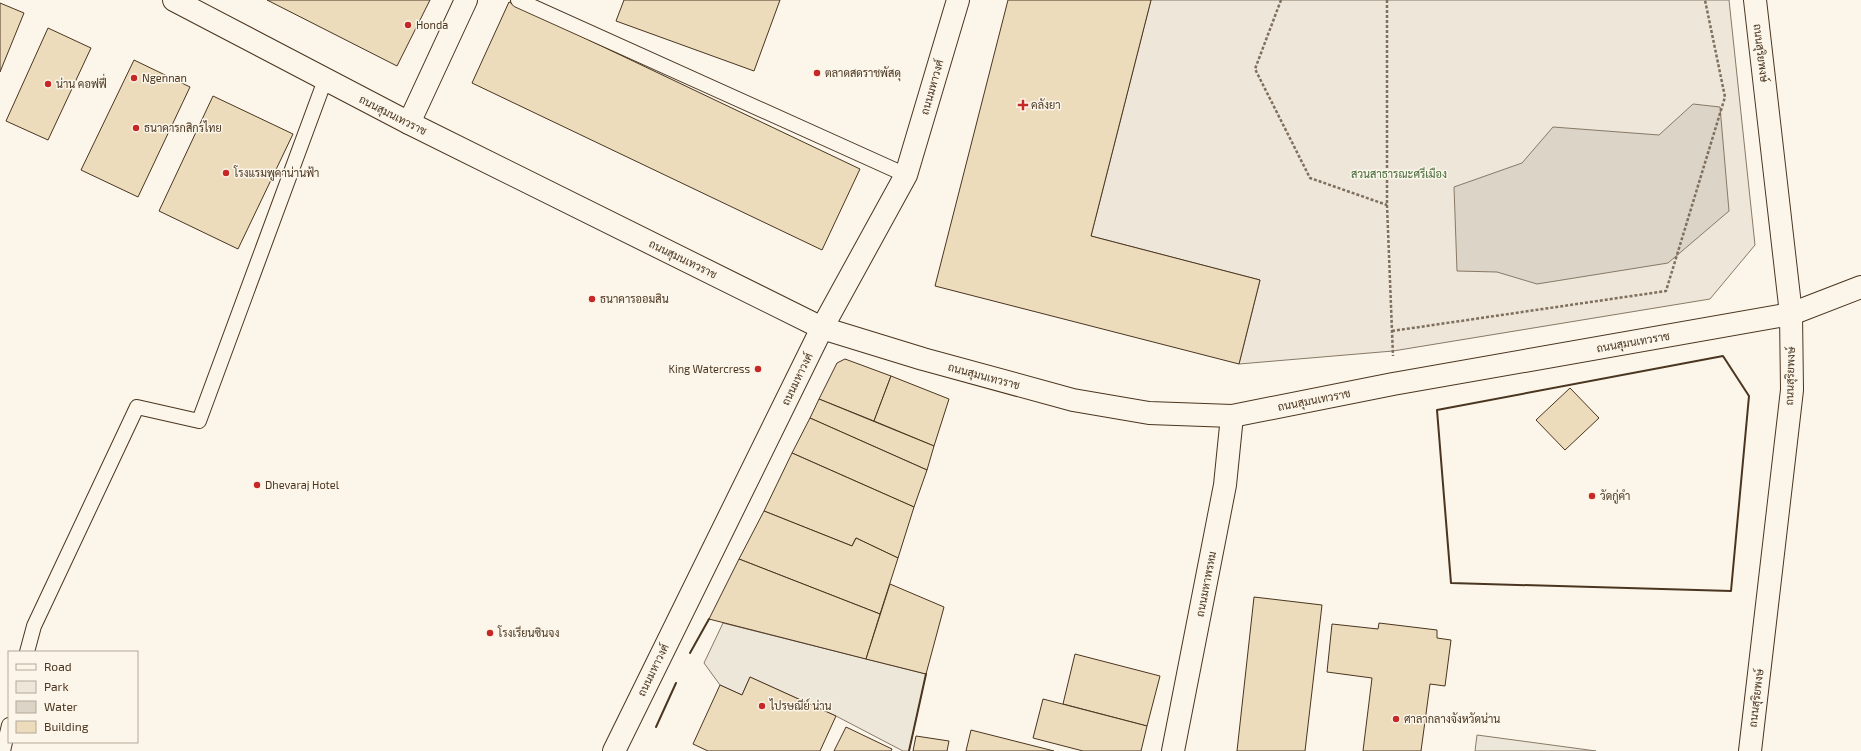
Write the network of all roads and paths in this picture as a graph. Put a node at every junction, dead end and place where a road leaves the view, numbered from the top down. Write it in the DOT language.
graph roads {
  1 [pos="174,0"];
  2 [pos="466,0"];
  3 [pos="518,0"];
  4 [pos="958,0"];
  5 [pos="1281,0"];
  6 [pos="1388,0"];
  7 [pos="1705,0"];
  8 [pos="1755,0"];
  9 [pos="325,80"];
  10 [pos="409,123"];
  11 [pos="906,175"];
  12 [pos="1387,205"];
  13 [pos="1861,287"];
  14 [pos="1791,314"];
  15 [pos="822,328"];
  16 [pos="1392,331"];
  17 [pos="1393,384"];
  18 [pos="1232,416"];
  19 [pos="27,651"];
  20 [pos="8,729"];
  21 [pos="3,751"];
  22 [pos="614,751"];
  23 [pos="1173,751"];
  24 [pos="1750,751"];
  1 -- 9 [label="street, ถนนสุมนเทวราช"];
  2 -- 10 [label="street"];
  3 -- 11 [label="lane"];
  4 -- 11 [label="street, ถนนมหาวงศ์"];
  5 -- 12 [label="path"];
  6 -- 12 [label="path"];
  7 -- 16 [label="path"];
  8 -- 14 [label="street, ถนนสุริยพงษ์"];
  9 -- 10 [label="street, ถนนสุมนเทวราช"];
  9 -- 19 [label="lane"];
  10 -- 15 [label="street, ถนนสุมนเทวราช"];
  11 -- 15 [label="street, ถนนมหาวงศ์"];
  12 -- 16 [label="path"];
  13 -- 14 [label="street, ถนนสุมนเทวราช"];
  14 -- 17 [label="street, ถนนสุมนเทวราช"];
  14 -- 24 [label="street, ถนนสุริยพงษ์"];
  15 -- 18 [label="street, ถนนสุมนเทวราช"];
  15 -- 22 [label="street, ถนนมหาวงศ์"];
  16 -- 17 [label="path"];
  17 -- 18 [label="street, ถนนสุมนเทวราช"];
  18 -- 23 [label="street, ถนนมหาพรหม"];
  20 -- 21 [label="lane"];
}
